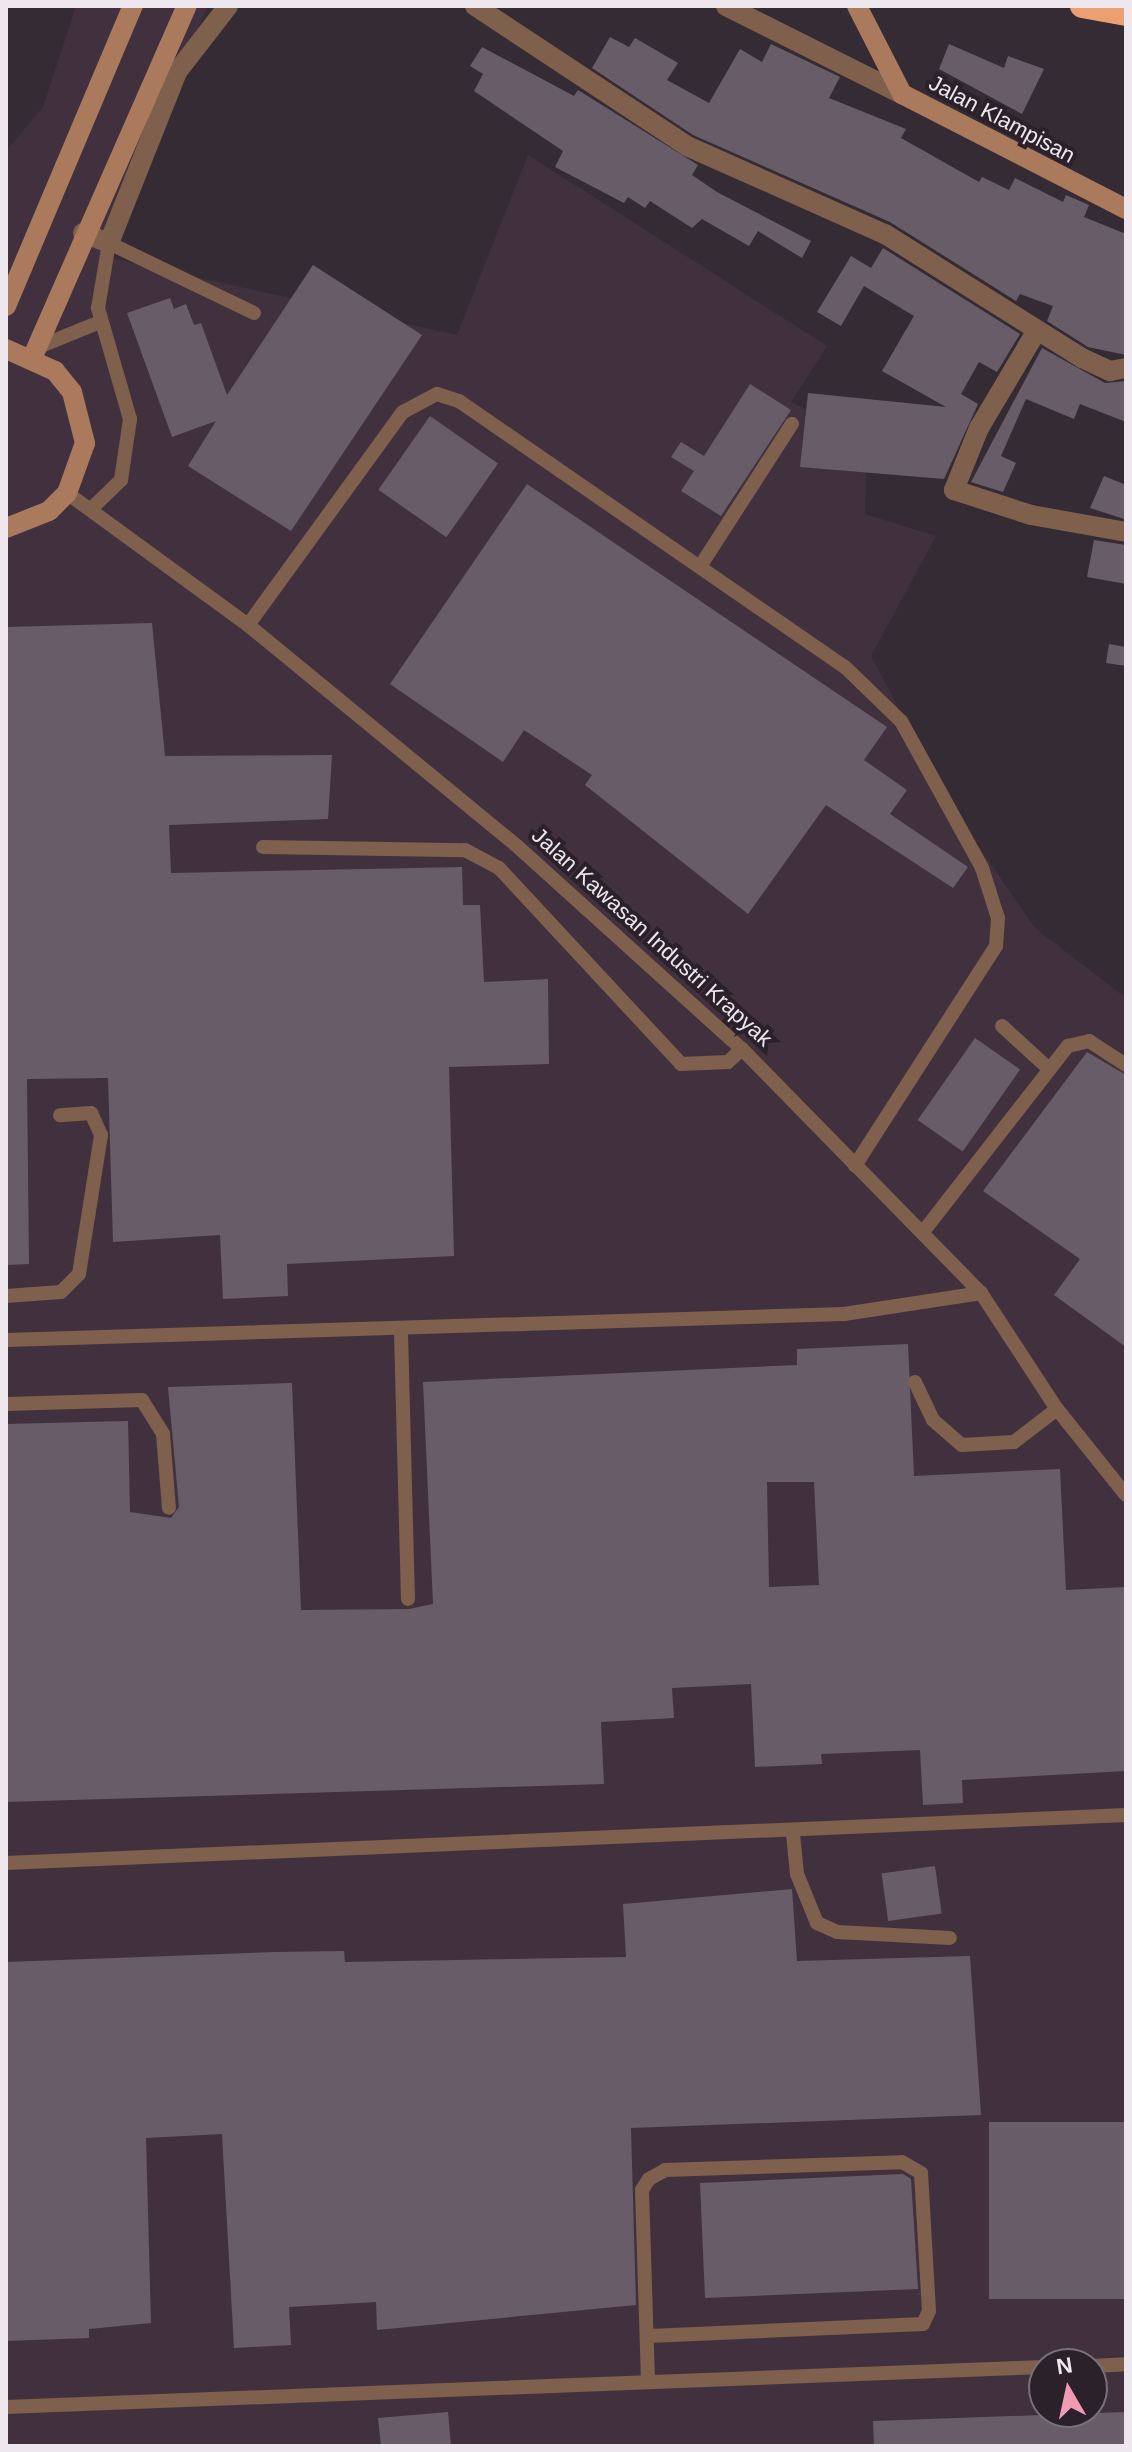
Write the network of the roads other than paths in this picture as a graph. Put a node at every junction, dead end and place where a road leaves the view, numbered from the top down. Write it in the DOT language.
graph roads {
  1 [pos="133,6"];
  2 [pos="187,6"];
  3 [pos="228,6"];
  4 [pos="475,6"];
  5 [pos="726,6"];
  6 [pos="857,6"];
  7 [pos="1082,6"];
  8 [pos="1126,14"];
  9 [pos="902,94"];
  10 [pos="1126,209"];
  11 [pos="83,233"];
  12 [pos="109,243"];
  13 [pos="6,306"];
  14 [pos="254,313"];
  15 [pos="100,322"];
  16 [pos="1036,332"];
  17 [pos="6,349"];
  18 [pos="34,352"];
  19 [pos="1126,368"];
  20 [pos="792,424"];
  21 [pos="67,493"];
  22 [pos="91,509"];
  23 [pos="6,528"];
  24 [pos="1126,532"];
  25 [pos="701,565"];
  26 [pos="248,625"];
  27 [pos="263,847"];
  28 [pos="1002,1026"];
  29 [pos="742,1049"];
  30 [pos="1126,1065"];
  31 [pos="1048,1068"];
  32 [pos="60,1115"];
  33 [pos="855,1166"];
  34 [pos="923,1232"];
  35 [pos="981,1293"];
  36 [pos="6,1296"];
  37 [pos="401,1333"];
  38 [pos="6,1340"];
  39 [pos="915,1382"];
  40 [pos="6,1404"];
  41 [pos="1057,1409"];
  42 [pos="1126,1495"];
  43 [pos="169,1508"];
  44 [pos="408,1599"];
  45 [pos="1126,1815"];
  46 [pos="793,1834"];
  47 [pos="6,1863"];
  48 [pos="950,1938"];
  49 [pos="649,2336"];
  50 [pos="1028,2368"];
  51 [pos="648,2381"];
  52 [pos="6,2407"];
  1 -- 13 [label="street"];
  2 -- 11 [label="street"];
  3 -- 12 [label="street"];
  4 -- 16 [label="street"];
  5 -- 9 [label="street"];
  6 -- 9 [label="street, Jalan Klampisan"];
  7 -- 8 [label="highway"];
  9 -- 10 [label="street, Jalan Klampisan"];
  11 -- 12 [label="street"];
  11 -- 18 [label="street"];
  12 -- 14 [label="lane"];
  12 -- 15 [label="lane"];
  15 -- 18 [label="lane"];
  15 -- 22 [label="lane"];
  16 -- 19 [label="street"];
  16 -- 24 [label="street"];
  17 -- 18 [label="street"];
  18 -- 21 [label="street"];
  20 -- 25 [label="lane"];
  21 -- 22 [label="lane, Jalan Kawasan Industri Krapyak"];
  21 -- 23 [label="street"];
  22 -- 26 [label="lane, Jalan Kawasan Industri Krapyak"];
  25 -- 26 [label="lane"];
  25 -- 33 [label="lane"];
  26 -- 29 [label="lane, Jalan Kawasan Industri Krapyak"];
  27 -- 29 [label="lane"];
  28 -- 31 [label="lane"];
  29 -- 33 [label="lane, Jalan Kawasan Industri Krapyak"];
  30 -- 31 [label="lane"];
  31 -- 34 [label="lane"];
  32 -- 36 [label="lane"];
  33 -- 34 [label="lane, Jalan Kawasan Industri Krapyak"];
  34 -- 35 [label="lane, Jalan Kawasan Industri Krapyak"];
  35 -- 37 [label="lane"];
  35 -- 41 [label="lane, Jalan Kawasan Industri Krapyak"];
  37 -- 38 [label="lane"];
  37 -- 44 [label="lane"];
  39 -- 41 [label="lane"];
  40 -- 43 [label="lane"];
  41 -- 42 [label="lane, Jalan Kawasan Industri Krapyak"];
  45 -- 46 [label="lane"];
  46 -- 47 [label="lane"];
  46 -- 48 [label="lane"];
  49 -- 49 [label="lane"];
  49 -- 51 [label="lane"];
  50 -- 51 [label="lane"];
  51 -- 52 [label="lane"];
}
